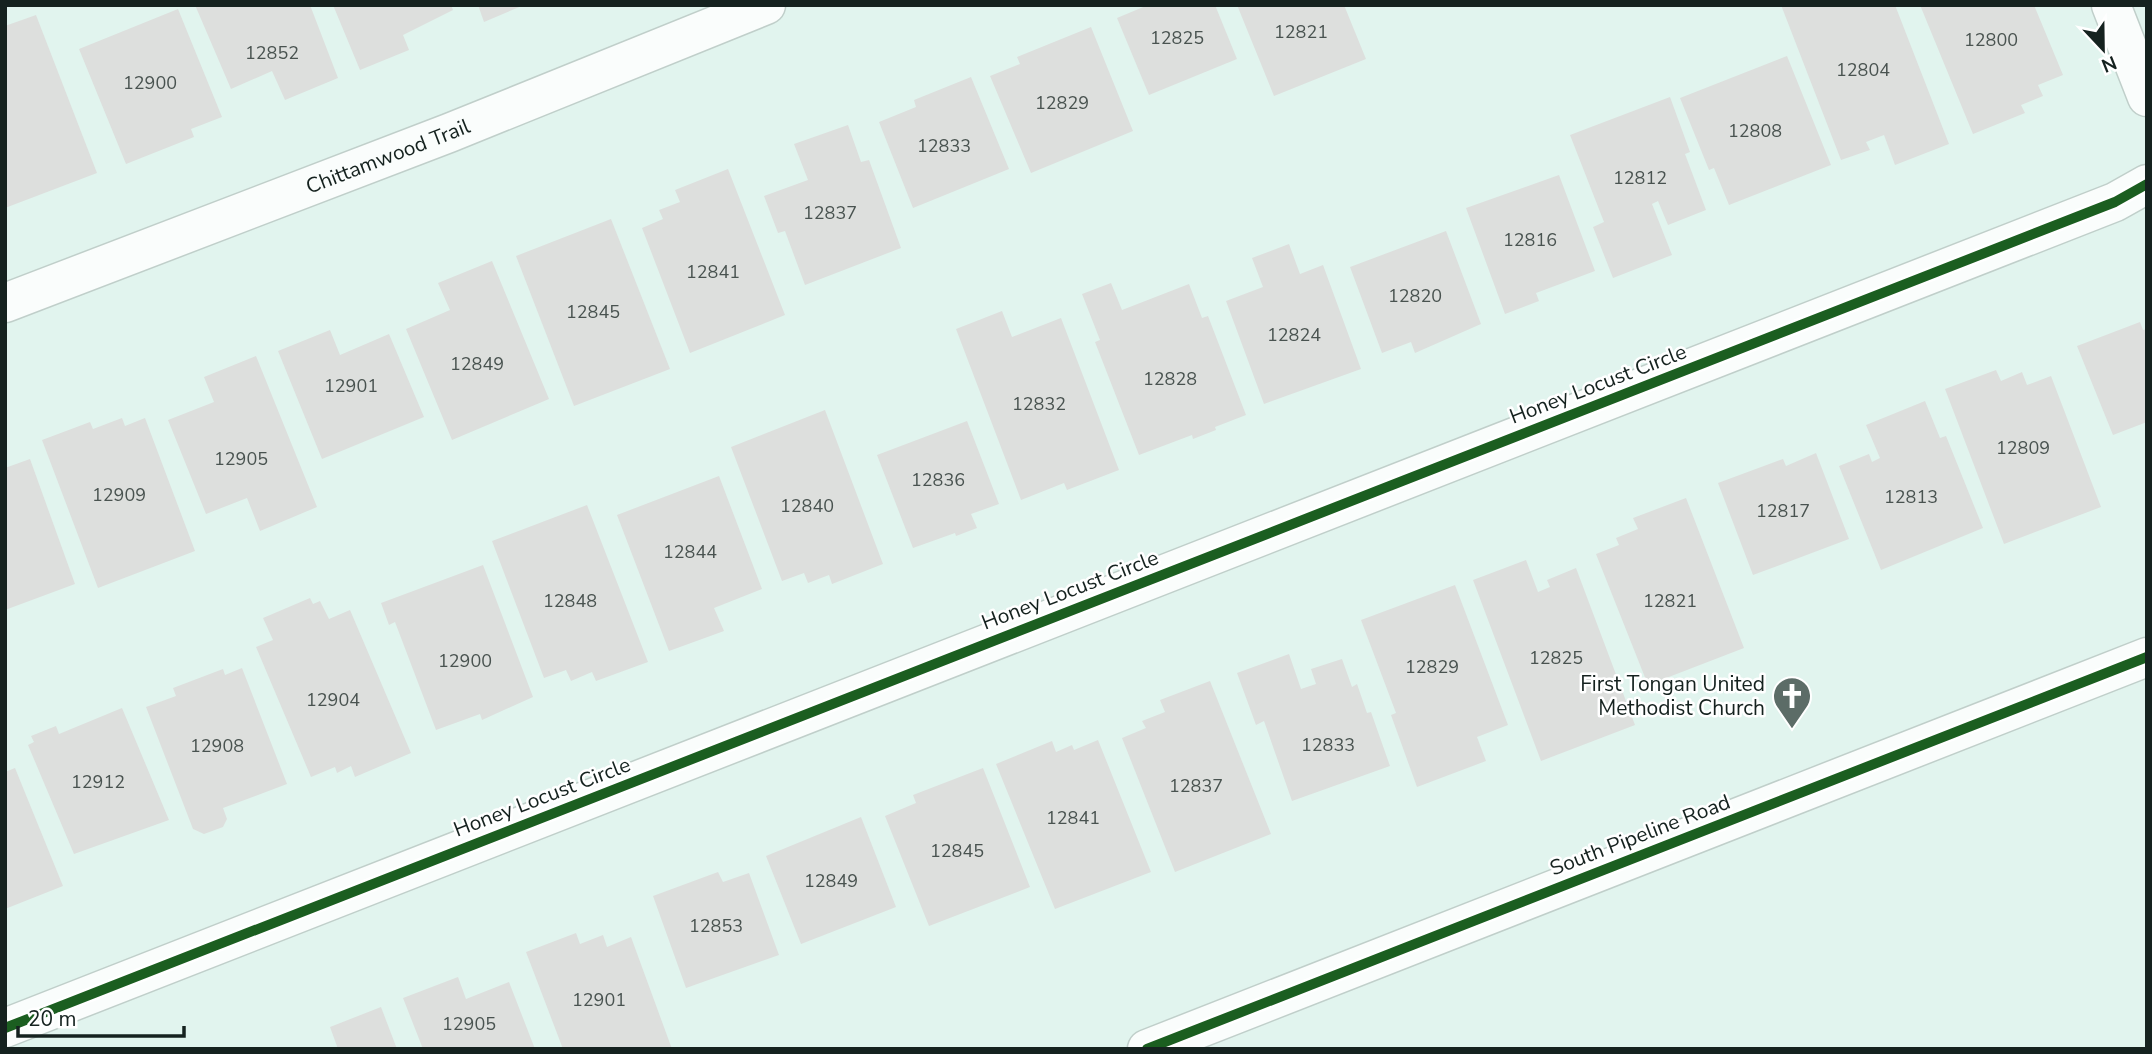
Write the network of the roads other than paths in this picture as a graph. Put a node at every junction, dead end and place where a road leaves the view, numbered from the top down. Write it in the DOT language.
graph roads {
  1 [pos="766,5"];
  2 [pos="2111,5"];
  3 [pos="2147,97"];
  4 [pos="2147,184"];
  5 [pos="5,303"];
  6 [pos="2147,657"];
  7 [pos="5,1028"];
  8 [pos="1147,1049"];
  1 -- 5 [label="street, Chittamwood Trail"];
  2 -- 3 [label="street"];
  4 -- 7 [label="street, Honey Locust Circle"];
  6 -- 8 [label="street, South Pipeline Road"];
}
